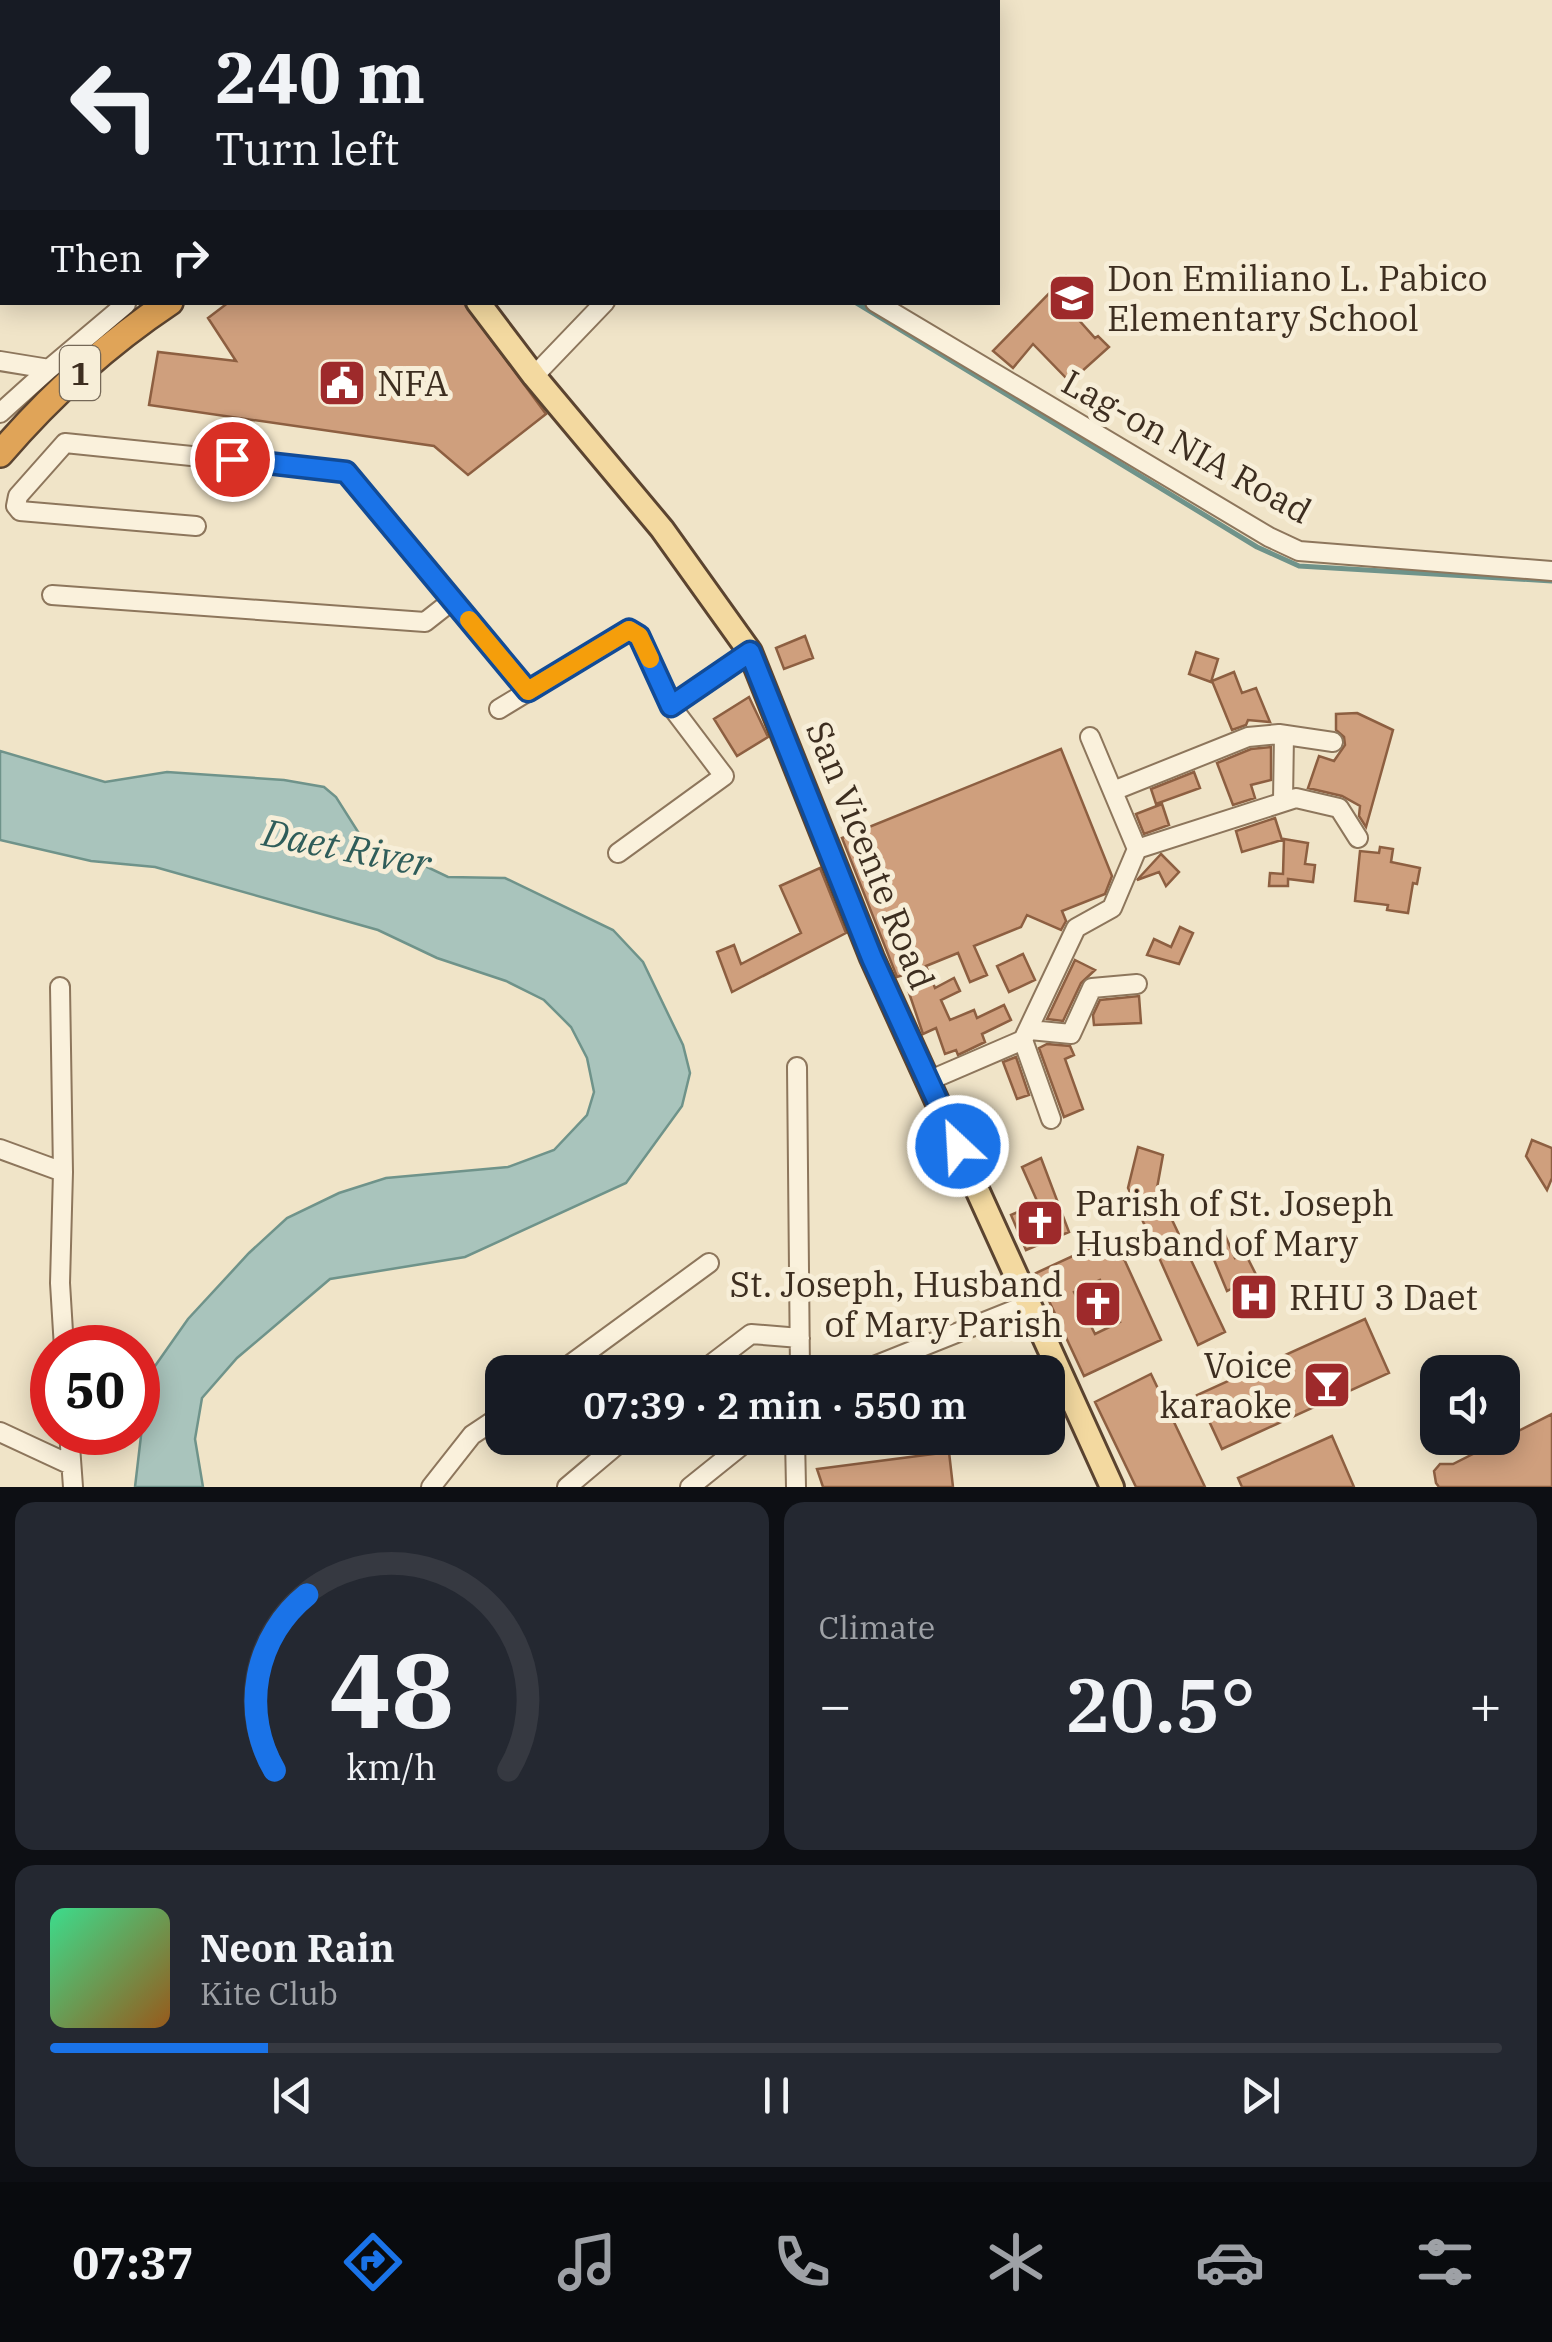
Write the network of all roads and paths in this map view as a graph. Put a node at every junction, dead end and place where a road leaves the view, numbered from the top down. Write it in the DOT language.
graph roads {
  1 [pos="155,305"];
  2 [pos="480,305"];
  3 [pos="602,305"];
  4 [pos="879,305"];
  5 [pos="130,310"];
  6 [pos="0,361"];
  7 [pos="50,368"];
  8 [pos="534,376"];
  9 [pos="0,413"];
  10 [pos="0,454"];
  11 [pos="196,526"];
  12 [pos="1552,571"];
  13 [pos="52,595"];
  14 [pos="453,600"];
  15 [pos="750,652"];
  16 [pos="528,691"];
  17 [pos="671,706"];
  18 [pos="499,709"];
  19 [pos="1284,735"];
  20 [pos="1090,737"];
  21 [pos="1333,742"];
  22 [pos="1112,791"];
  23 [pos="1283,800"];
  24 [pos="1358,838"];
  25 [pos="1138,850"];
  26 [pos="618,852"];
  27 [pos="1137,984"];
  28 [pos="60,987"];
  29 [pos="1027,1035"];
  30 [pos="797,1068"];
  31 [pos="928,1080"];
  32 [pos="1051,1119"];
  33 [pos="0,1148"];
  34 [pos="63,1172"];
  35 [pos="709,1264"];
  36 [pos="1029,1304"];
  37 [pos="63,1325"];
  38 [pos="800,1338"];
  39 [pos="583,1355"];
  40 [pos="723,1355"];
  41 [pos="800,1355"];
  42 [pos="901,1355"];
  43 [pos="485,1426"];
  44 [pos="0,1432"];
  45 [pos="71,1455"];
  46 [pos="605,1455"];
  47 [pos="730,1455"];
  48 [pos="795,1455"];
  49 [pos="72,1465"];
  50 [pos="73,1487"];
  51 [pos="431,1487"];
  52 [pos="567,1487"];
  53 [pos="690,1487"];
  54 [pos="796,1487"];
  55 [pos="1112,1487"];
  1 -- 5 [label="highway, 1"];
  2 -- 8 [label="main road, San Vicente Road"];
  3 -- 8 [label="street"];
  4 -- 12 [label="street, Lag-on NIA Road"];
  5 -- 7 [label="street"];
  5 -- 10 [label="highway, 1"];
  6 -- 7 [label="street"];
  7 -- 9 [label="street"];
  8 -- 15 [label="main road, San Vicente Road"];
  11 -- 14 [label="street"];
  13 -- 14 [label="street"];
  14 -- 16 [label="street"];
  15 -- 17 [label="street"];
  15 -- 31 [label="main road, San Vicente Road"];
  16 -- 17 [label="street"];
  16 -- 18 [label="street"];
  17 -- 26 [label="street"];
  19 -- 21 [label="street"];
  19 -- 22 [label="street"];
  19 -- 23 [label="street"];
  20 -- 22 [label="street"];
  22 -- 25 [label="street"];
  23 -- 24 [label="street"];
  23 -- 25 [label="street"];
  25 -- 29 [label="street"];
  27 -- 29 [label="street"];
  28 -- 34 [label="street"];
  29 -- 31 [label="street"];
  29 -- 32 [label="street"];
  30 -- 38 [label="street"];
  31 -- 36 [label="main road, San Vicente Road"];
  33 -- 34 [label="street"];
  34 -- 37 [label="street"];
  35 -- 39 [label="street"];
  36 -- 42 [label="street"];
  36 -- 55 [label="main road, San Vicente Road"];
  38 -- 40 [label="street"];
  38 -- 41 [label="street"];
  43 -- 51 [label="street"];
  44 -- 49 [label="street"];
  45 -- 49 [label="street"];
  46 -- 52 [label="street"];
  47 -- 53 [label="street"];
  48 -- 54 [label="street"];
  49 -- 50 [label="street"];
}
